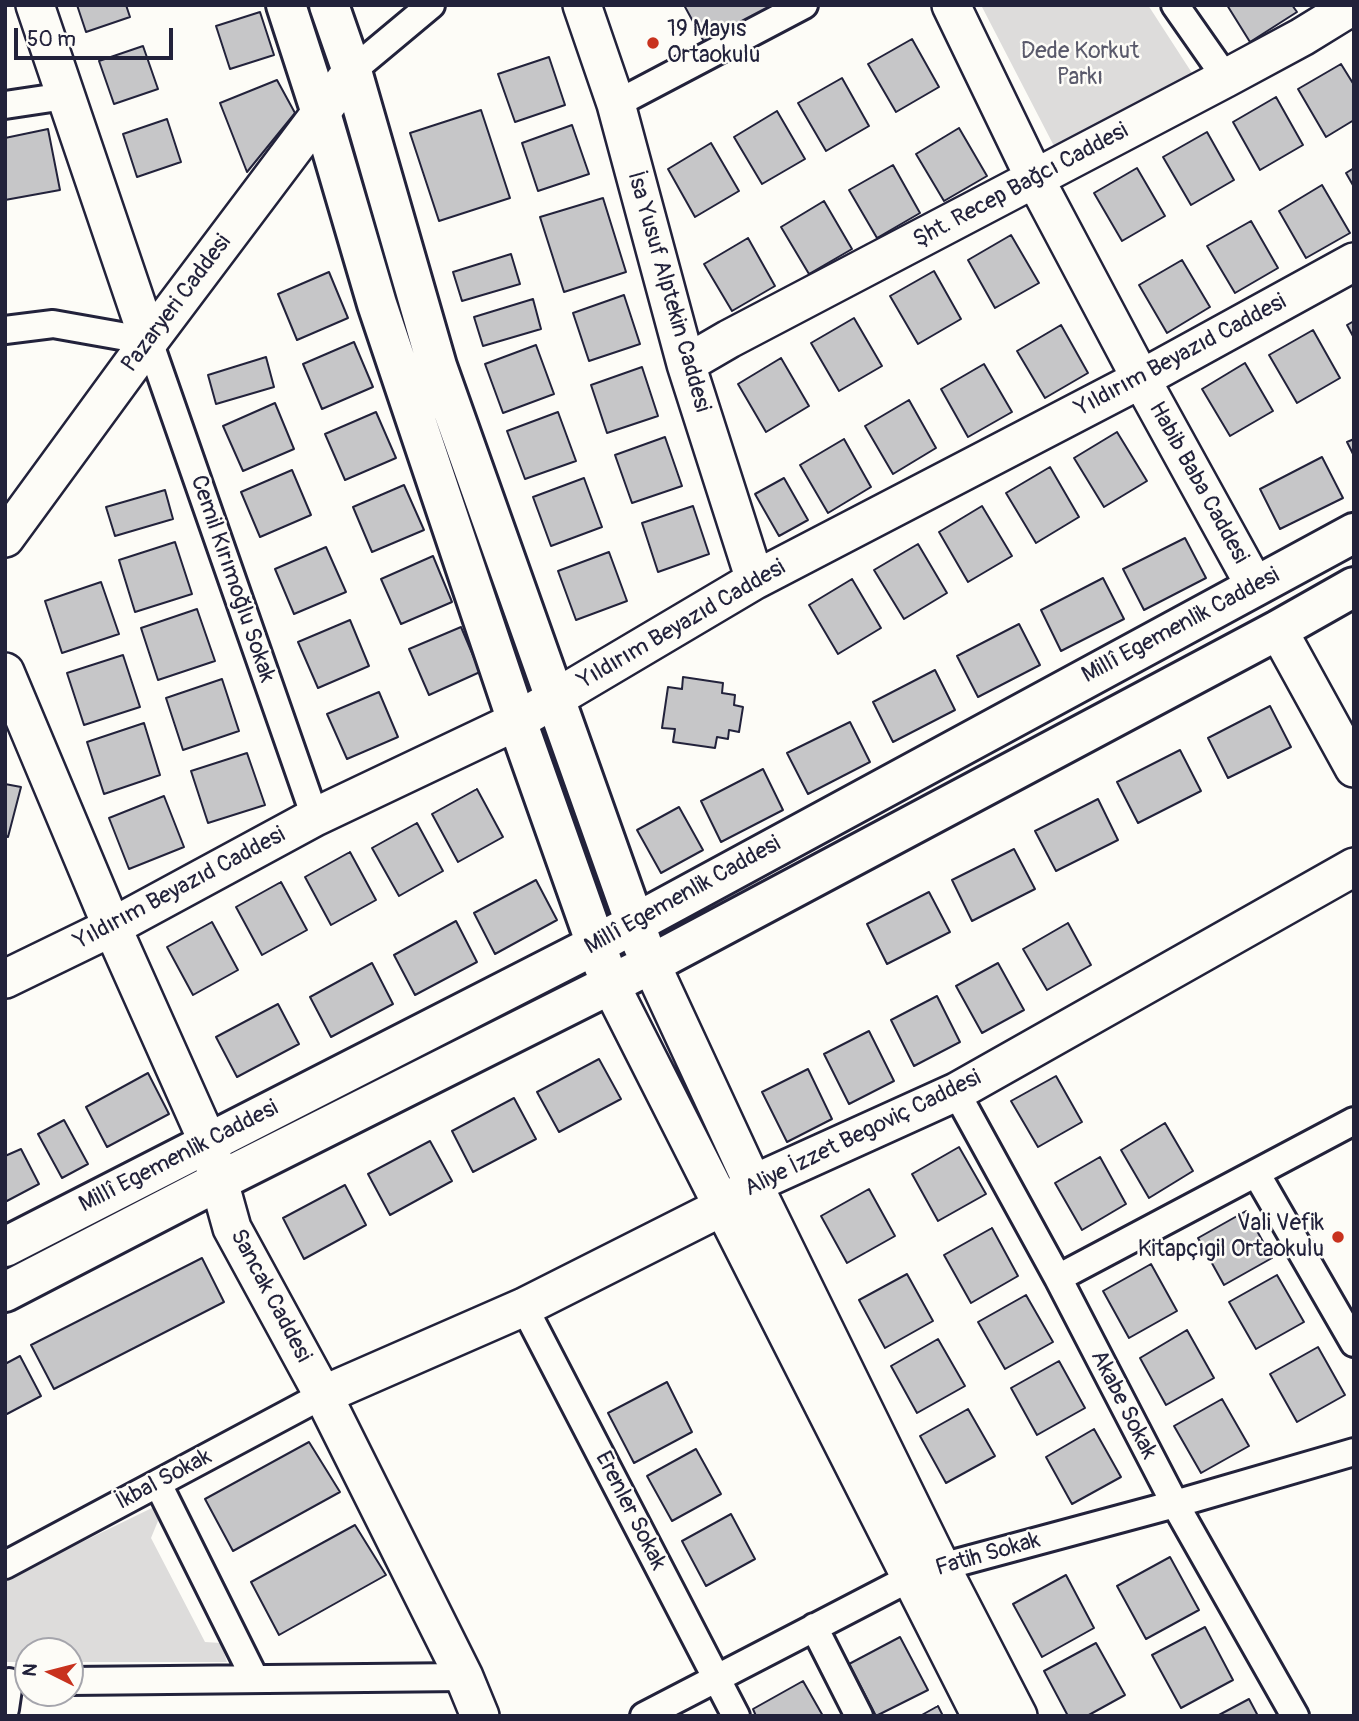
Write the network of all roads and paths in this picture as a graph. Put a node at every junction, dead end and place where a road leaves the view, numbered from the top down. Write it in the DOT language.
graph roads {
  1 [pos="35,5"];
  2 [pos="286,5"];
  3 [pos="329,5"];
  4 [pos="431,5"];
  5 [pos="582,5"];
  6 [pos="804,5"];
  7 [pos="951,5"];
  8 [pos="1175,5"];
  9 [pos="1354,5"];
  10 [pos="352,71"];
  11 [pos="1226,78"];
  12 [pos="65,96"];
  13 [pos="616,104"];
  14 [pos="5,105"];
  15 [pos="321,113"];
  16 [pos="1035,179"];
  17 [pos="1354,262"];
  18 [pos="5,330"];
  19 [pos="149,341"];
  20 [pos="686,364"];
  21 [pos="1141,379"];
  22 [pos="1354,533"];
  23 [pos="5,538"];
  24 [pos="755,580"];
  25 [pos="1255,586"];
  26 [pos="1354,587"];
  27 [pos="1278,630"];
  28 [pos="5,671"];
  29 [pos="555,698"];
  30 [pos="517,720"];
  31 [pos="1354,768"];
  32 [pos="316,817"];
  33 [pos="1354,867"];
  34 [pos="634,922"];
  35 [pos="112,927"];
  36 [pos="595,944"];
  37 [pos="651,964"];
  38 [pos="5,979"];
  39 [pos="610,984"];
  40 [pos="956,1092"];
  41 [pos="1354,1121"];
  42 [pos="208,1142"];
  43 [pos="1256,1172"];
  44 [pos="219,1181"];
  45 [pos="753,1184"];
  46 [pos="722,1207"];
  47 [pos="5,1247"];
  48 [pos="1058,1278"];
  49 [pos="5,1292"];
  50 [pos="524,1307"];
  51 [pos="1354,1343"];
  52 [pos="323,1395"];
  53 [pos="1354,1452"];
  54 [pos="158,1484"];
  55 [pos="1175,1504"];
  56 [pos="5,1565"];
  57 [pos="925,1572"];
  58 [pos="814,1627"];
  59 [pos="464,1677"];
  60 [pos="715,1677"];
  61 [pos="255,1679"];
  62 [pos="84,1681"];
  63 [pos="14,1682"];
  64 [pos="5,1709"];
  65 [pos="480,1716"];
  66 [pos="644,1716"];
  67 [pos="736,1716"];
  68 [pos="859,1716"];
  69 [pos="981,1716"];
  70 [pos="1018,1716"];
  71 [pos="1295,1716"];
  1 -- 12 [label="street"];
  2 -- 15 [label="main road"];
  3 -- 10 [label="main road"];
  4 -- 10 [label="street"];
  5 -- 13 [label="street, İsa Yusuf Alptekin Caddesi"];
  6 -- 13 [label="street"];
  7 -- 16 [label="street, Habib Baba Caddesi"];
  8 -- 11 [label="street"];
  9 -- 11 [label="street, Şht. Recep Bağcı Caddesi"];
  10 -- 15 [label="street, Pazaryeri Caddesi"];
  10 -- 29 [label="main road"];
  11 -- 16 [label="street, Şht. Recep Bağcı Caddesi"];
  12 -- 14 [label="street"];
  12 -- 19 [label="street"];
  13 -- 20 [label="street, İsa Yusuf Alptekin Caddesi"];
  15 -- 19 [label="street, Pazaryeri Caddesi"];
  15 -- 30 [label="main road"];
  16 -- 20 [label="street, Şht. Recep Bağcı Caddesi"];
  16 -- 21 [label="street, Habib Baba Caddesi"];
  17 -- 21 [label="street, Yıldırım Beyazıd Caddesi"];
  18 -- 19 [label="street"];
  19 -- 23 [label="street, Pazaryeri Caddesi"];
  19 -- 32 [label="street, Cemil Kırımoğlu Sokak"];
  20 -- 24 [label="street, İsa Yusuf Alptekin Caddesi"];
  21 -- 24 [label="street, Yıldırım Beyazıd Caddesi"];
  21 -- 25 [label="street, Habib Baba Caddesi"];
  22 -- 25 [label="main road, Millî Egemenlik Caddesi"];
  24 -- 29 [label="street, Yıldırım Beyazıd Caddesi"];
  25 -- 34 [label="main road, Millî Egemenlik Caddesi"];
  26 -- 27 [label="main road, Millî Egemenlik Caddesi"];
  27 -- 31 [label="street"];
  27 -- 37 [label="main road, Millî Egemenlik Caddesi"];
  28 -- 35 [label="street, Sancak Caddesi"];
  29 -- 30 [label="street, Yıldırım Beyazıd Caddesi"];
  29 -- 34 [label="main road"];
  30 -- 32 [label="street, Yıldırım Beyazıd Caddesi"];
  30 -- 36 [label="main road"];
  32 -- 35 [label="street, Yıldırım Beyazıd Caddesi"];
  33 -- 40 [label="street, Aliye İzzet Begoviç Caddesi"];
  34 -- 36 [label="main road, Millî Egemenlik Caddesi"];
  34 -- 37 [label="main road"];
  35 -- 38 [label="street, Yıldırım Beyazıd Caddesi"];
  35 -- 42 [label="street, Sancak Caddesi"];
  36 -- 39 [label="main road"];
  36 -- 42 [label="main road, Millî Egemenlik Caddesi"];
  37 -- 39 [label="main road, Millî Egemenlik Caddesi"];
  37 -- 45 [label="street"];
  39 -- 44 [label="main road, Millî Egemenlik Caddesi"];
  39 -- 46 [label="street"];
  40 -- 45 [label="street, Aliye İzzet Begoviç Caddesi"];
  40 -- 48 [label="street, Akabe Sokak"];
  41 -- 43 [label="street"];
  42 -- 44 [label="street, Sancak Caddesi"];
  42 -- 47 [label="main road, Millî Egemenlik Caddesi"];
  43 -- 48 [label="street"];
  43 -- 51 [label="street"];
  44 -- 49 [label="main road, Millî Egemenlik Caddesi"];
  44 -- 52 [label="street, Sancak Caddesi"];
  45 -- 46 [label="street, Aliye İzzet Begoviç Caddesi"];
  45 -- 57 [label="street"];
  46 -- 50 [label="street, Aliye İzzet Begoviç Caddesi"];
  46 -- 57 [label="street"];
  48 -- 55 [label="street, Akabe Sokak"];
  50 -- 52 [label="street, Aliye İzzet Begoviç Caddesi"];
  50 -- 60 [label="street, Erenler Sokak"];
  52 -- 54 [label="street, İkbal Sokak"];
  52 -- 59 [label="street, Sancak Caddesi"];
  53 -- 55 [label="street, Fatih Sokak"];
  54 -- 56 [label="street, İkbal Sokak"];
  54 -- 61 [label="street"];
  55 -- 57 [label="street, Fatih Sokak"];
  55 -- 71 [label="street, Akabe Sokak"];
  57 -- 58 [label="street, Fatih Sokak"];
  57 -- 69 [label="street"];
  57 -- 70 [label="street"];
  58 -- 60 [label="street, Fatih Sokak"];
  58 -- 68 [label="street"];
  59 -- 61 [label="street"];
  59 -- 65 [label="street, Sancak Caddesi"];
  60 -- 66 [label="street, Fatih Sokak"];
  60 -- 67 [label="street, Erenler Sokak"];
  61 -- 62 [label="street"];
  63 -- 64 [label="street"];
}
